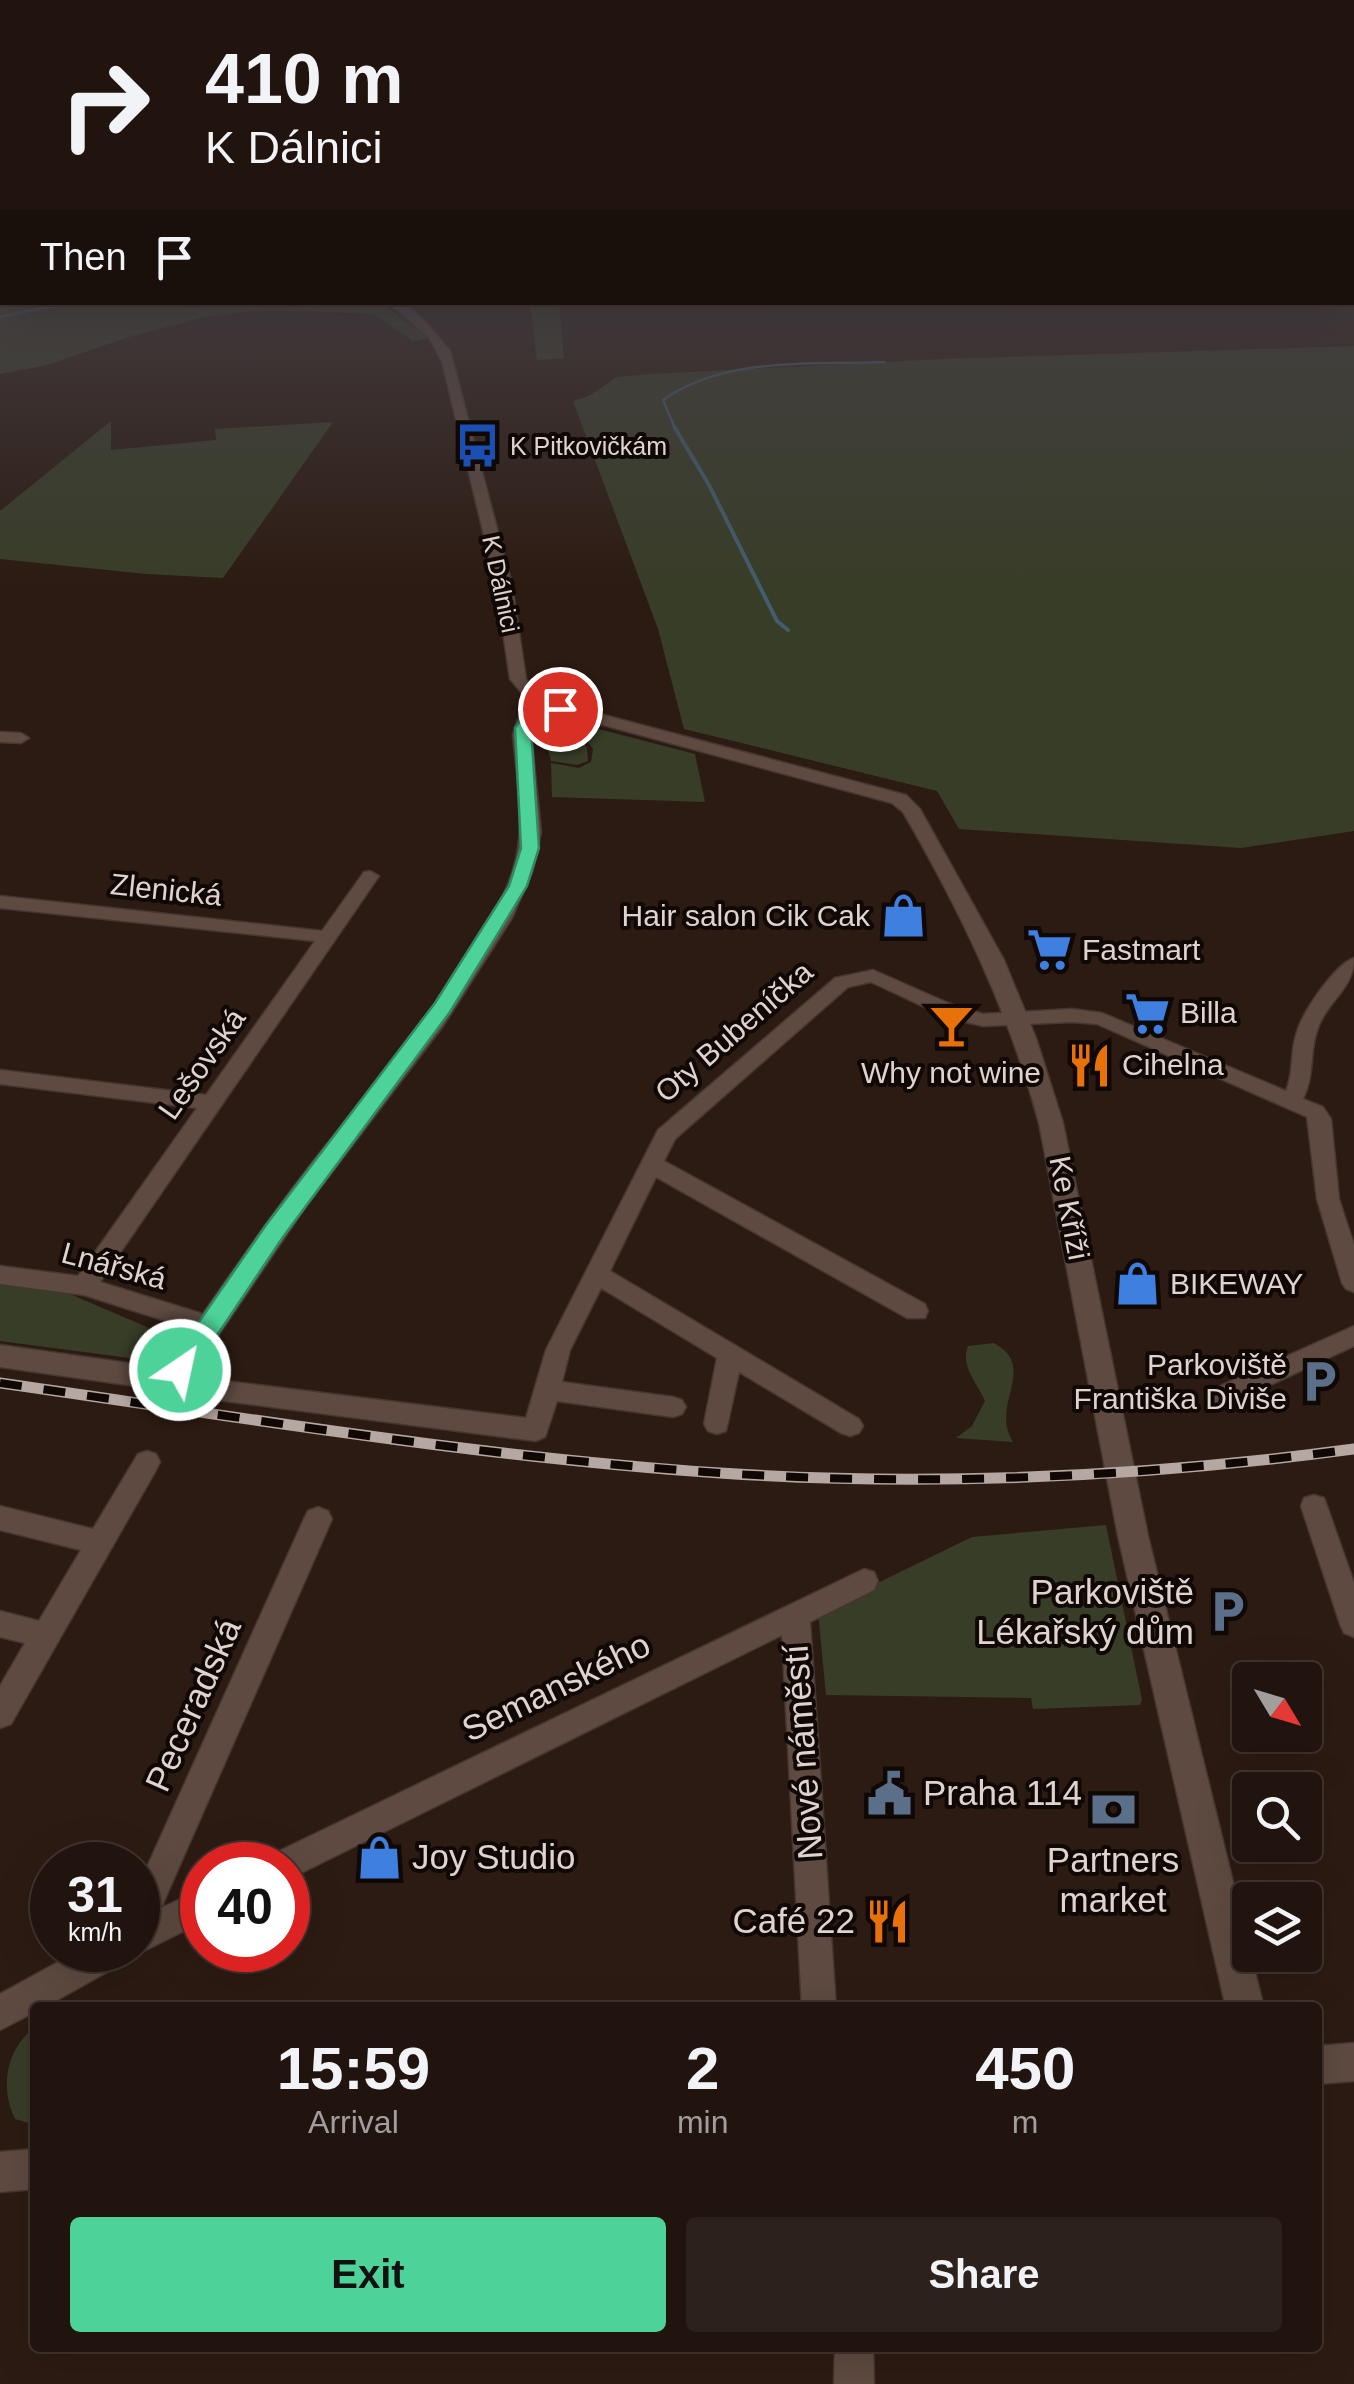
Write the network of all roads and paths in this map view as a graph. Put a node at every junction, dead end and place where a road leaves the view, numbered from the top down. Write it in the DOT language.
graph roads {
  1 [pos="447,364"];
  2 [pos="541,702"];
  3 [pos="0,737"];
  4 [pos="21,738"];
  5 [pos="370,876"];
  6 [pos="0,902"];
  7 [pos="326,938"];
  8 [pos="1354,964"];
  9 [pos="1020,1018"];
  10 [pos="0,1078"];
  11 [pos="1292,1100"];
  12 [pos="210,1103"];
  13 [pos="651,1164"];
  14 [pos="596,1274"];
  15 [pos="0,1275"];
  16 [pos="1354,1283"];
  17 [pos="84,1286"];
  18 [pos="916,1312"];
  19 [pos="210,1326"];
  20 [pos="1354,1335"];
  21 [pos="730,1355"];
  22 [pos="0,1356"];
  23 [pos="180,1370"];
  24 [pos="548,1390"];
  25 [pos="1218,1398"];
  26 [pos="673,1407"];
  27 [pos="717,1424"];
  28 [pos="850,1426"];
  29 [pos="146,1462"];
  30 [pos="1314,1506"];
  31 [pos="0,1518"];
  32 [pos="318,1519"];
  33 [pos="102,1544"];
  34 [pos="864,1580"];
  35 [pos="795,1616"];
  36 [pos="0,1624"];
  37 [pos="1354,1624"];
  38 [pos="48,1636"];
  39 [pos="0,1714"];
  40 [pos="310,1852"];
  41 [pos="160,1873"];
  42 [pos="74,1972"];
  43 [pos="819,2002"];
  44 [pos="1244,2002"];
  45 [pos="0,2013"];
  46 [pos="1354,2062"];
  47 [pos="1322,2065"];
  48 [pos="30,2169"];
  49 [pos="0,2172"];
  50 [pos="854,2352"];
  51 [pos="854,2384"];
  1 -- 2 [label="street, K Dálnici"];
  2 -- 9 [label="street, Ke Kříži"];
  2 -- 19 [label="street"];
  3 -- 4 [label="street"];
  5 -- 7 [label="street, Lešovská"];
  6 -- 7 [label="street, Zlenická"];
  7 -- 12 [label="street, Lešovská"];
  8 -- 11 [label="street"];
  9 -- 11 [label="street, Oty Bubeníčka"];
  9 -- 13 [label="street, Oty Bubeníčka"];
  9 -- 44 [label="street, Ke Kříži"];
  10 -- 12 [label="street"];
  11 -- 16 [label="street"];
  12 -- 17 [label="street, Lešovská"];
  13 -- 14 [label="street, Oty Bubeníčka"];
  13 -- 18 [label="street"];
  14 -- 21 [label="street"];
  14 -- 24 [label="street, Oty Bubeníčka"];
  15 -- 17 [label="street, Lnářská"];
  17 -- 19 [label="street, Lnářská"];
  19 -- 23 [label="street"];
  20 -- 25 [label="street"];
  21 -- 27 [label="street"];
  21 -- 28 [label="street"];
  22 -- 23 [label="street"];
  23 -- 24 [label="street, Oty Bubeníčka"];
  24 -- 26 [label="street"];
  29 -- 33 [label="street"];
  30 -- 37 [label="street"];
  31 -- 33 [label="street"];
  32 -- 41 [label="street, Peceradská"];
  33 -- 38 [label="street"];
  34 -- 35 [label="street, Semanského"];
  35 -- 40 [label="street, Semanského"];
  35 -- 43 [label="street, Nové náměstí"];
  36 -- 38 [label="street"];
  38 -- 39 [label="street"];
  42 -- 45 [label="street"];
  46 -- 47 [label="street"];
  48 -- 49 [label="street"];
  50 -- 51 [label="street"];
}
